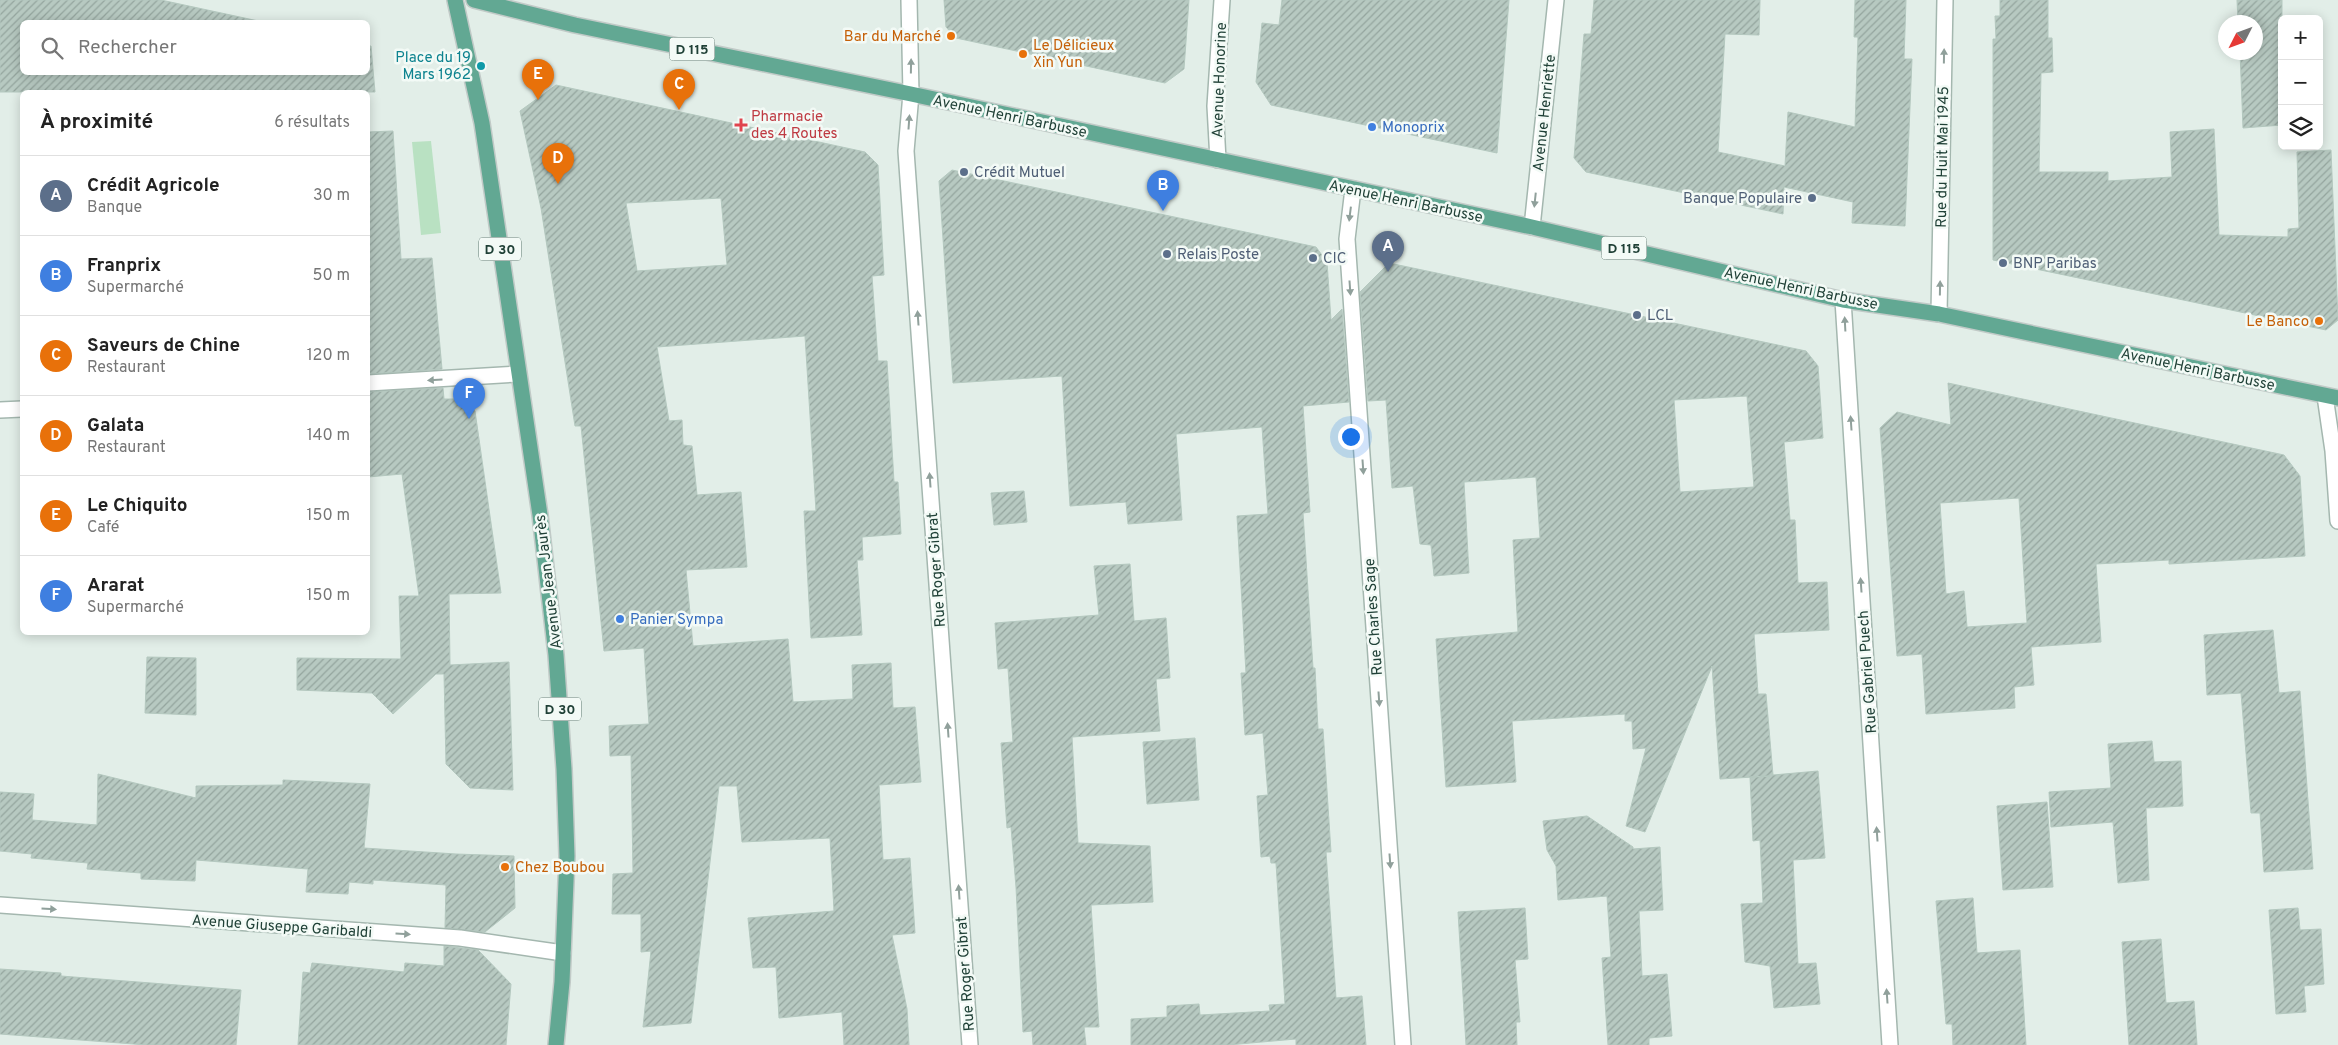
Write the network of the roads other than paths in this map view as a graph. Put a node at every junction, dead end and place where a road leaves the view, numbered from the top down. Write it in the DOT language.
graph roads {
  1 [pos="455,0"];
  2 [pos="474,0"];
  3 [pos="910,0"];
  4 [pos="1222,0"];
  5 [pos="1556,0"];
  6 [pos="1945,0"];
  7 [pos="911,94"];
  8 [pos="1218,160"];
  9 [pos="1353,189"];
  10 [pos="1532,227"];
  11 [pos="1843,300"];
  12 [pos="1939,314"];
  13 [pos="518,374"];
  14 [pos="370,384"];
  15 [pos="2332,397"];
  16 [pos="20,409"];
  17 [pos="0,410"];
  18 [pos="2338,521"];
  19 [pos="0,905"];
  20 [pos="562,954"];
  21 [pos="556,1045"];
  22 [pos="970,1045"];
  23 [pos="1403,1045"];
  24 [pos="1890,1045"];
  1 -- 13 [label="main road, Avenue Jean Jaurès / D 30"];
  2 -- 7 [label="main road, Avenue Henri Barbusse / D 115"];
  7 -- 3 [label="street, Rue Roger Gibrat, one-way"];
  4 -- 8 [label="street, Avenue Honorine"];
  5 -- 10 [label="street, Avenue Henriette, one-way"];
  12 -- 6 [label="street, Rue du Huit Mai 1945, one-way"];
  7 -- 8 [label="main road, Avenue Henri Barbusse / D 115"];
  22 -- 7 [label="street, Rue Roger Gibrat, one-way"];
  8 -- 9 [label="main road, Avenue Henri Barbusse / D 115"];
  9 -- 10 [label="main road, Avenue Henri Barbusse / D 115"];
  9 -- 23 [label="street, Rue Charles Sage, one-way"];
  10 -- 11 [label="main road, Avenue Henri Barbusse / D 115"];
  11 -- 12 [label="main road, Avenue Henri Barbusse / D 115"];
  24 -- 11 [label="street, Rue Gabriel Puech, one-way"];
  12 -- 15 [label="main road, Avenue Henri Barbusse / D 115"];
  13 -- 14 [label="street, one-way"];
  13 -- 20 [label="main road, Avenue Jean Jaurès / D 30"];
  15 -- 18 [label="street"];
  16 -- 17 [label="street"];
  19 -- 20 [label="street, Avenue Giuseppe Garibaldi, one-way"];
  20 -- 21 [label="main road, Avenue Jean Jaurès / D 30"];
}
